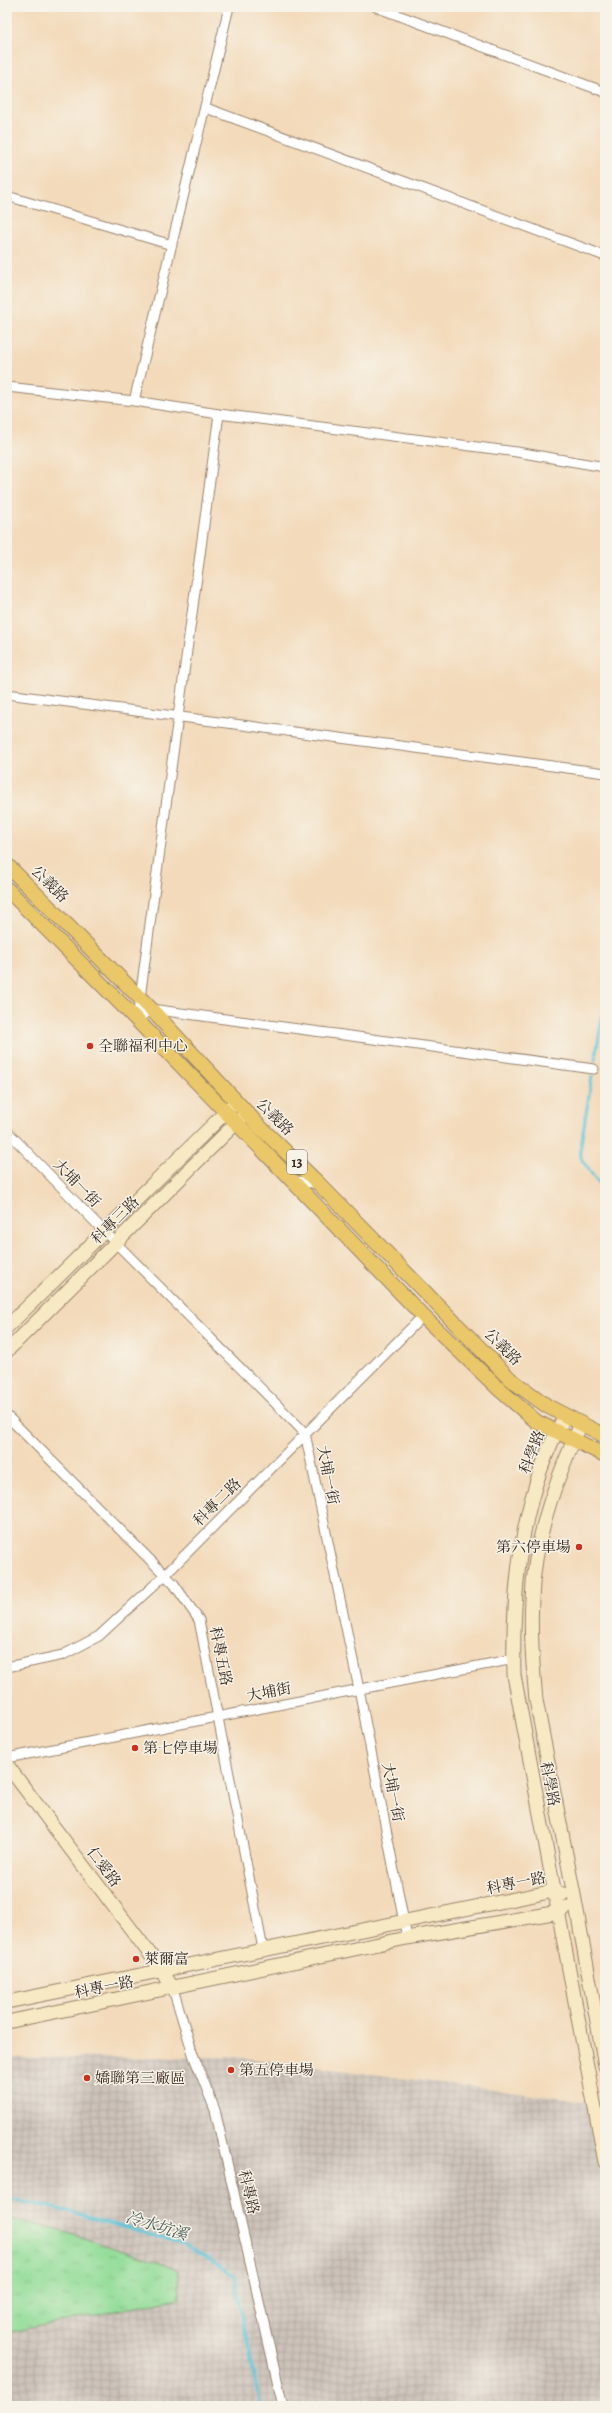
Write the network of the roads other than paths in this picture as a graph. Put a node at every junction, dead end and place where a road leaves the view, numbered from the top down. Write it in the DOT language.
graph roads {
  1 [pos="229,7"];
  2 [pos="376,7"];
  3 [pos="404,7"];
  4 [pos="400,16"];
  5 [pos="605,92"];
  6 [pos="206,108"];
  7 [pos="7,196"];
  8 [pos="172,245"];
  9 [pos="605,256"];
  10 [pos="7,387"];
  11 [pos="134,401"];
  12 [pos="219,414"];
  13 [pos="605,467"];
  14 [pos="7,694"];
  15 [pos="179,716"];
  16 [pos="605,773"];
  17 [pos="7,865"];
  18 [pos="7,889"];
  19 [pos="140,998"];
  20 [pos="151,1009"];
  21 [pos="137,1020"];
  22 [pos="594,1069"];
  23 [pos="236,1102"];
  24 [pos="247,1112"];
  25 [pos="226,1113"];
  26 [pos="236,1124"];
  27 [pos="7,1131"];
  28 [pos="289,1180"];
  29 [pos="319,1184"];
  30 [pos="105,1232"];
  31 [pos="115,1242"];
  32 [pos="423,1316"];
  33 [pos="7,1327"];
  34 [pos="7,1351"];
  35 [pos="7,1416"];
  36 [pos="565,1416"];
  37 [pos="581,1424"];
  38 [pos="557,1430"];
  39 [pos="305,1433"];
  40 [pos="605,1436"];
  41 [pos="574,1439"];
  42 [pos="605,1455"];
  43 [pos="165,1575"];
  44 [pos="514,1659"];
  45 [pos="7,1668"];
  46 [pos="359,1689"];
  47 [pos="218,1715"];
  48 [pos="7,1758"];
  49 [pos="7,1765"];
  50 [pos="554,1891"];
  51 [pos="575,1900"];
  52 [pos="559,1912"];
  53 [pos="403,1921"];
  54 [pos="407,1938"];
  55 [pos="263,1949"];
  56 [pos="162,1970"];
  57 [pos="173,1989"];
  58 [pos="7,2002"];
  59 [pos="7,2022"];
  60 [pos="605,2066"];
  61 [pos="601,2114"];
  62 [pos="605,2162"];
  63 [pos="283,2406"];
  1 -- 6 [label="street"];
  2 -- 4 [label="street"];
  3 -- 4 [label="street"];
  4 -- 5 [label="street"];
  6 -- 8 [label="street"];
  6 -- 9 [label="street"];
  7 -- 8 [label="street"];
  8 -- 11 [label="street"];
  10 -- 11 [label="street"];
  11 -- 12 [label="street"];
  12 -- 13 [label="street"];
  12 -- 15 [label="street"];
  14 -- 15 [label="street"];
  15 -- 16 [label="street"];
  15 -- 19 [label="street"];
  17 -- 19 [label="main road, 公義路 / 13"];
  18 -- 21 [label="main road, 13"];
  19 -- 20 [label="main road, 公義路 / 13"];
  19 -- 21 [label="street"];
  20 -- 21 [label="street"];
  20 -- 22 [label="street"];
  20 -- 23 [label="main road, 公義路 / 13"];
  21 -- 25 [label="main road, 13"];
  23 -- 24 [label="main road, 公義路 / 13"];
  23 -- 25 [label="street, 科專三路"];
  24 -- 26 [label="street, 科專三路"];
  24 -- 29 [label="main road, 公義路 / 13"];
  25 -- 26 [label="main road, 13"];
  25 -- 30 [label="street, 科專三路"];
  26 -- 28 [label="main road, 13"];
  26 -- 31 [label="street, 科專三路"];
  27 -- 30 [label="street, 大埔一街"];
  28 -- 29 [label="street"];
  28 -- 32 [label="main road, 13"];
  29 -- 36 [label="main road, 公義路 / 13"];
  30 -- 31 [label="street, 大埔一街"];
  30 -- 33 [label="street, 科專三路"];
  31 -- 34 [label="street, 科專三路"];
  31 -- 39 [label="street, 大埔一街"];
  32 -- 38 [label="main road, 13"];
  32 -- 39 [label="street, 科專二路"];
  35 -- 43 [label="street, 科專五路"];
  36 -- 37 [label="main road, 公義路 / 13"];
  36 -- 38 [label="street, 科學路"];
  37 -- 40 [label="main road, 公義路 / 13"];
  37 -- 41 [label="street, 科學路"];
  38 -- 41 [label="main road, 13"];
  38 -- 44 [label="street, 科學路"];
  39 -- 43 [label="street, 科專二路"];
  39 -- 46 [label="street, 大埔一街"];
  41 -- 42 [label="main road, 13"];
  41 -- 51 [label="street, 科學路"];
  43 -- 45 [label="street, 科專二路"];
  43 -- 47 [label="street, 科專五路"];
  44 -- 46 [label="street, 大埔街"];
  44 -- 50 [label="street, 科學路"];
  46 -- 47 [label="street, 大埔街"];
  46 -- 53 [label="street, 大埔一街"];
  47 -- 48 [label="street, 大埔街"];
  47 -- 55 [label="street, 科專五路"];
  49 -- 56 [label="street, 仁愛路"];
  50 -- 51 [label="street, 科專一路"];
  50 -- 52 [label="street, 科學路"];
  50 -- 53 [label="street, 科專一路"];
  51 -- 52 [label="street, 科專一路"];
  51 -- 60 [label="street, 科學路"];
  52 -- 54 [label="street, 科專一路"];
  52 -- 61 [label="street, 科學路"];
  53 -- 54 [label="street, 大埔一街"];
  53 -- 55 [label="street, 科專一路"];
  54 -- 57 [label="street, 科專一路"];
  55 -- 56 [label="street, 科專一路"];
  56 -- 57 [label="street, 仁愛路"];
  56 -- 58 [label="street, 科專一路"];
  57 -- 59 [label="street, 科專一路"];
  57 -- 63 [label="street, 科專路"];
  61 -- 62 [label="street, 科學路"];
}
